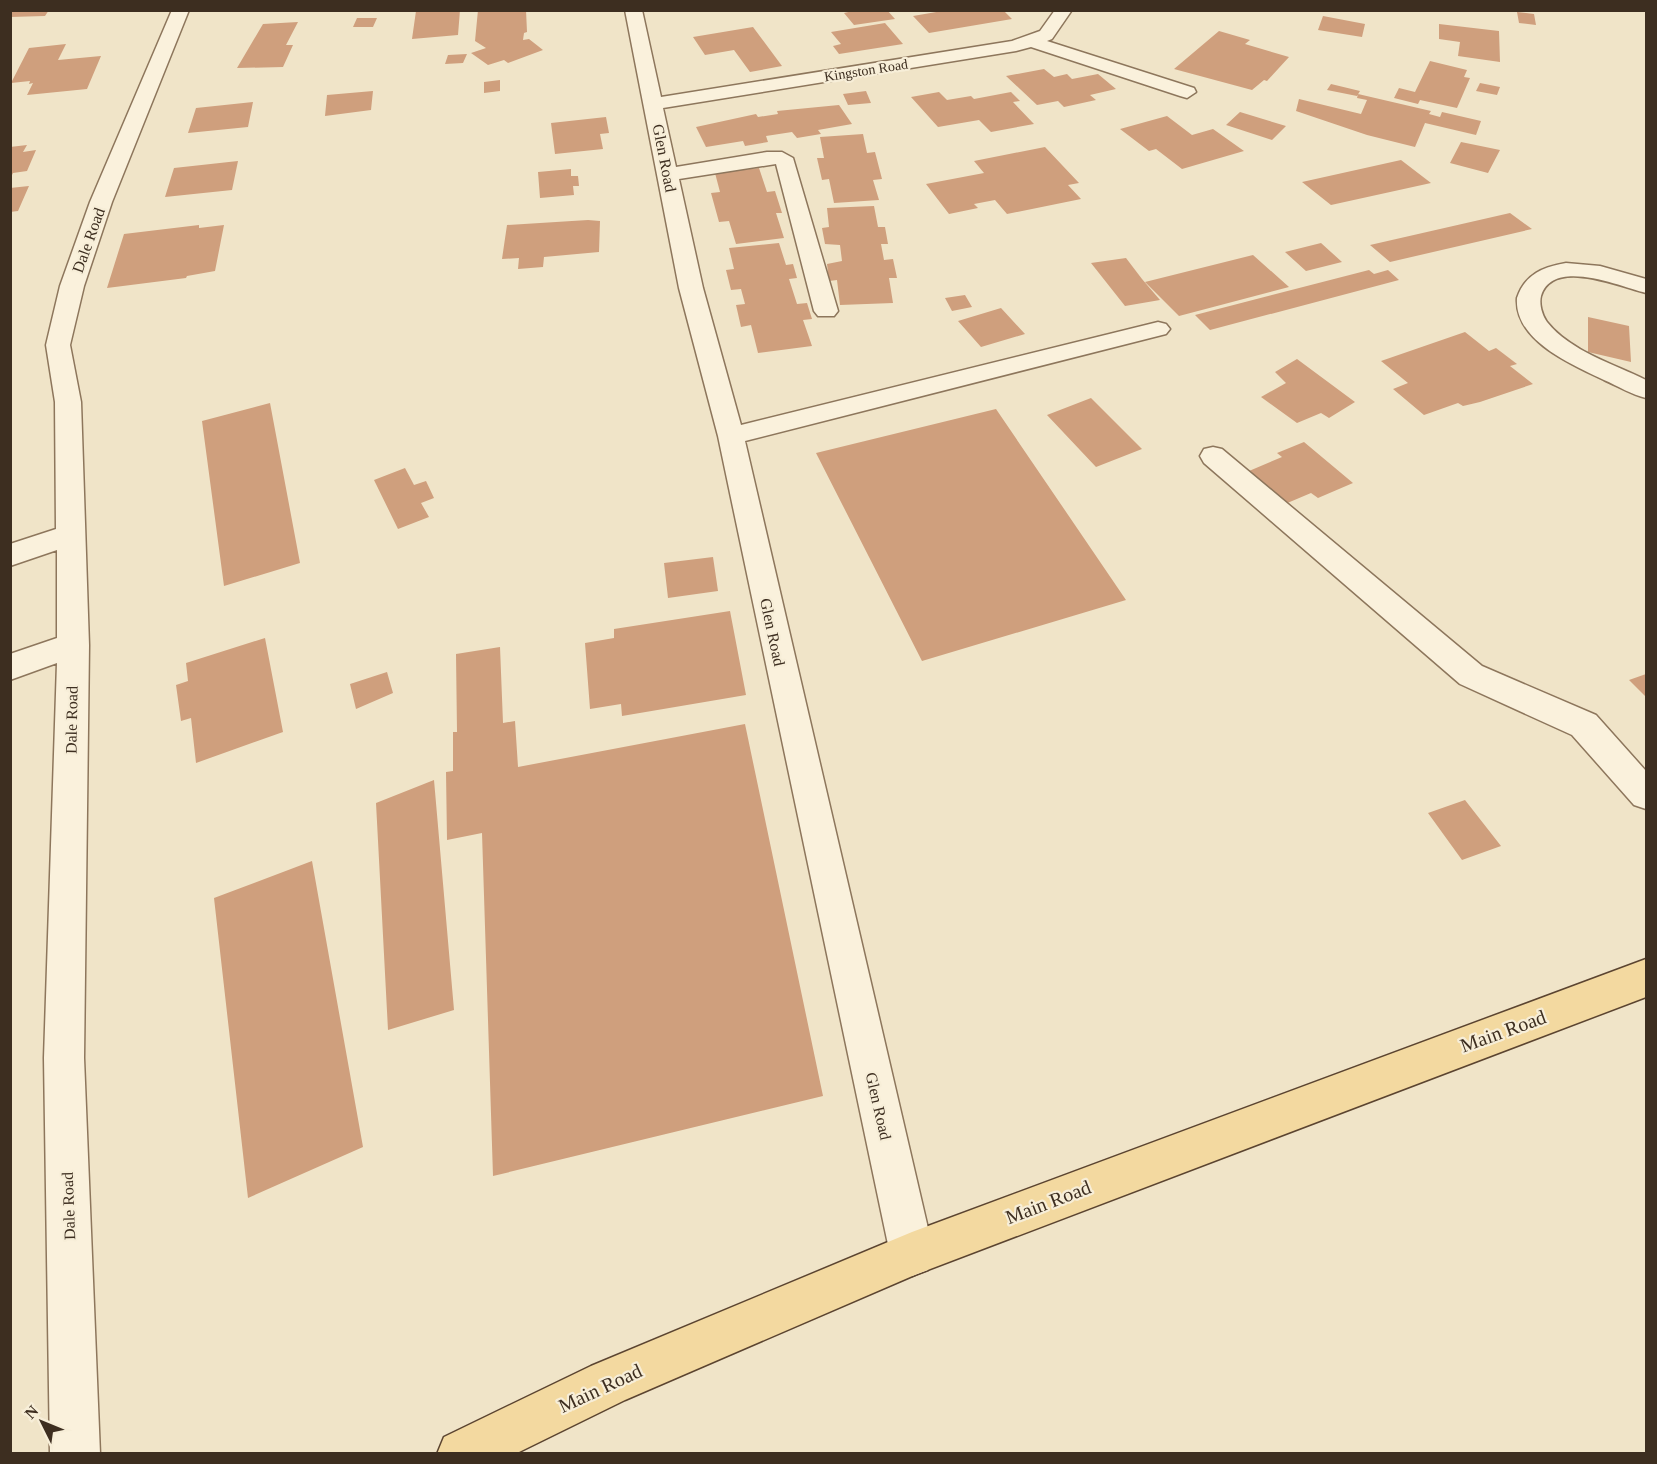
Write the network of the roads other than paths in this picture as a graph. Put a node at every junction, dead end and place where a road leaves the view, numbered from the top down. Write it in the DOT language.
graph roads {
  1 [pos="181,10"];
  2 [pos="633,10"];
  3 [pos="1064,10"];
  4 [pos="1031,41"];
  5 [pos="1187,92"];
  6 [pos="654,104"];
  7 [pos="668,175"];
  8 [pos="1647,286"];
  9 [pos="826,311"];
  10 [pos="1158,329"];
  11 [pos="1647,390"];
  12 [pos="731,436"];
  13 [pos="1213,456"];
  14 [pos="70,535"];
  15 [pos="10,555"];
  16 [pos="73,645"];
  17 [pos="10,667"];
  18 [pos="1647,794"];
  19 [pos="1647,978"];
  20 [pos="912,1254"];
  21 [pos="75,1454"];
  22 [pos="461,1454"];
  1 -- 14 [label="street, Dale Road"];
  2 -- 6 [label="street, Glen Road"];
  3 -- 4 [label="street, Kingston Road"];
  4 -- 5 [label="street"];
  4 -- 6 [label="street, Kingston Road"];
  6 -- 7 [label="street, Glen Road"];
  7 -- 9 [label="street"];
  7 -- 12 [label="street, Glen Road"];
  8 -- 11 [label="street"];
  10 -- 12 [label="street"];
  12 -- 20 [label="street, Glen Road"];
  13 -- 18 [label="street"];
  14 -- 15 [label="street"];
  14 -- 16 [label="street, Dale Road"];
  16 -- 17 [label="street"];
  16 -- 21 [label="street, Dale Road"];
  19 -- 20 [label="main road, Main Road"];
  20 -- 22 [label="main road, Main Road"];
}
